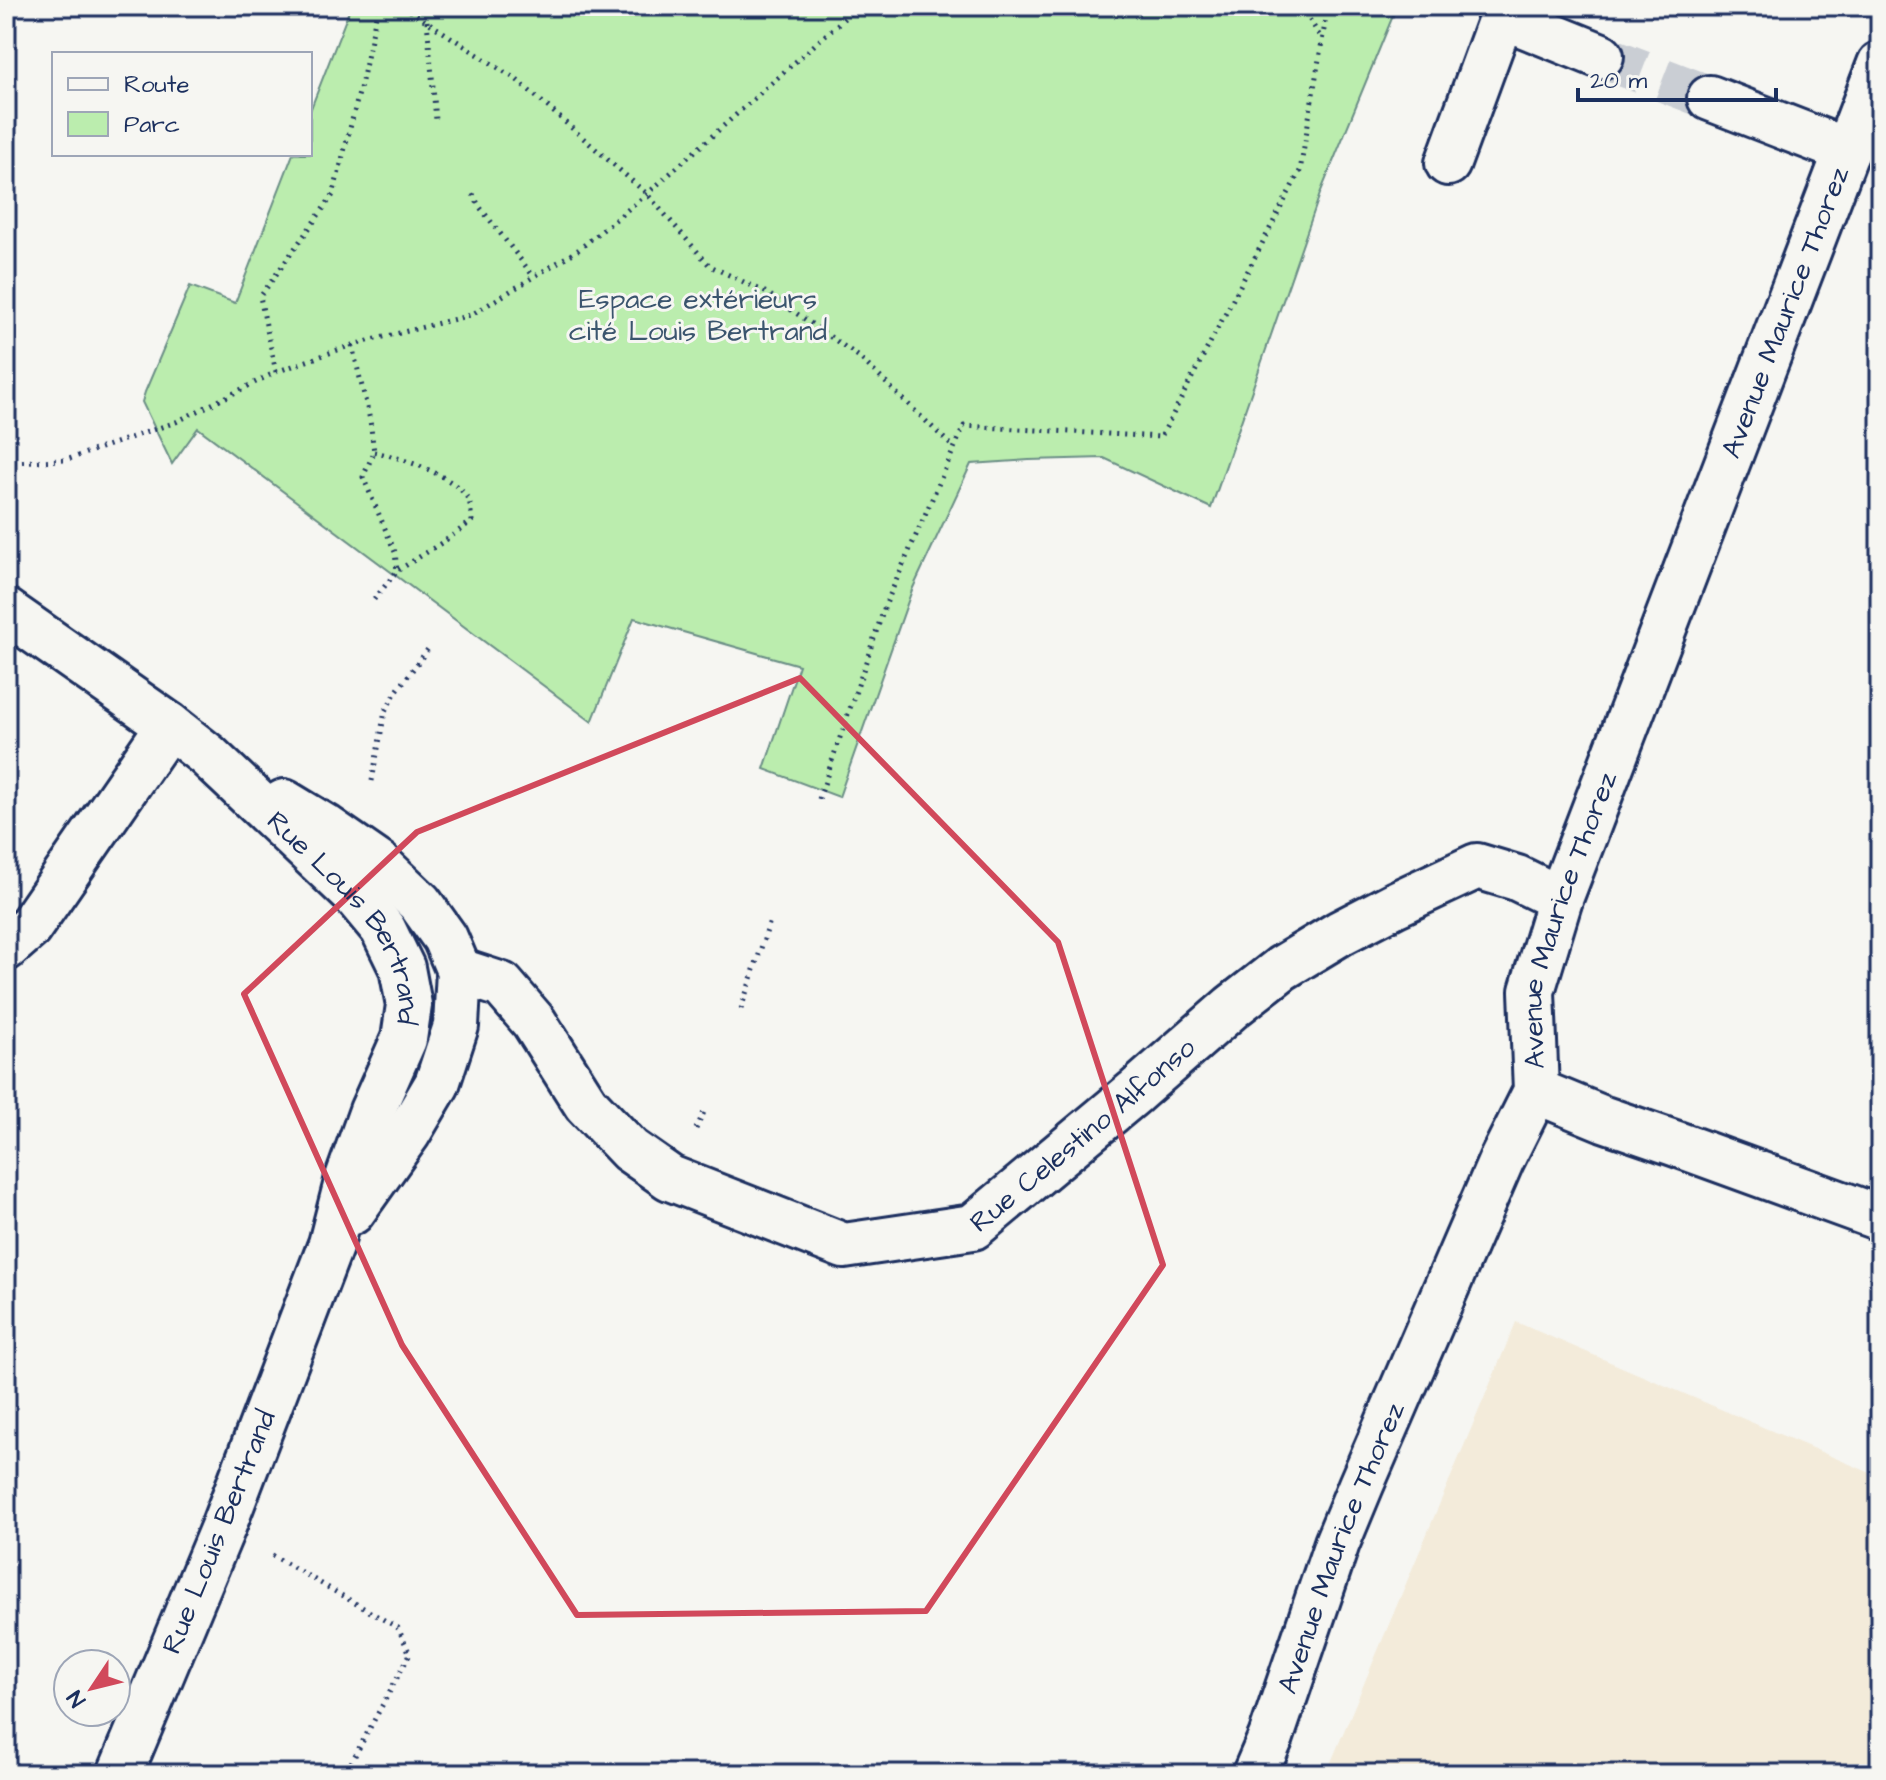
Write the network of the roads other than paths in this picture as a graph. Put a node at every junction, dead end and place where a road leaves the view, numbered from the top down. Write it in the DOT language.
graph roads {
  1 [pos="1601,56"];
  2 [pos="1880,64"];
  3 [pos="1710,98"];
  4 [pos="1847,151"];
  5 [pos="1448,163"];
  6 [pos="6,611"];
  7 [pos="169,725"];
  8 [pos="207,755"];
  9 [pos="1560,899"];
  10 [pos="6,948"];
  11 [pos="459,971"];
  12 [pos="1536,1091"];
  13 [pos="1880,1218"];
  14 [pos="331,1244"];
  15 [pos="120,1774"];
  16 [pos="1255,1774"];
  1 -- 5 [label="main road"];
  2 -- 4 [label="main road, Avenue Maurice Thorez"];
  3 -- 4 [label="main road"];
  4 -- 9 [label="main road, Avenue Maurice Thorez"];
  6 -- 7 [label="main road, Rue Louis Bertrand"];
  7 -- 8 [label="main road, Rue Louis Bertrand"];
  7 -- 10 [label="main road"];
  8 -- 11 [label="main road, Rue Louis Bertrand"];
  8 -- 14 [label="main road, Rue Louis Bertrand"];
  9 -- 11 [label="main road, Rue Celestino Alfonso"];
  9 -- 12 [label="main road, Avenue Maurice Thorez"];
  11 -- 14 [label="main road, Rue Louis Bertrand"];
  12 -- 13 [label="main road"];
  12 -- 16 [label="main road, Avenue Maurice Thorez"];
  14 -- 15 [label="main road, Rue Louis Bertrand"];
}
